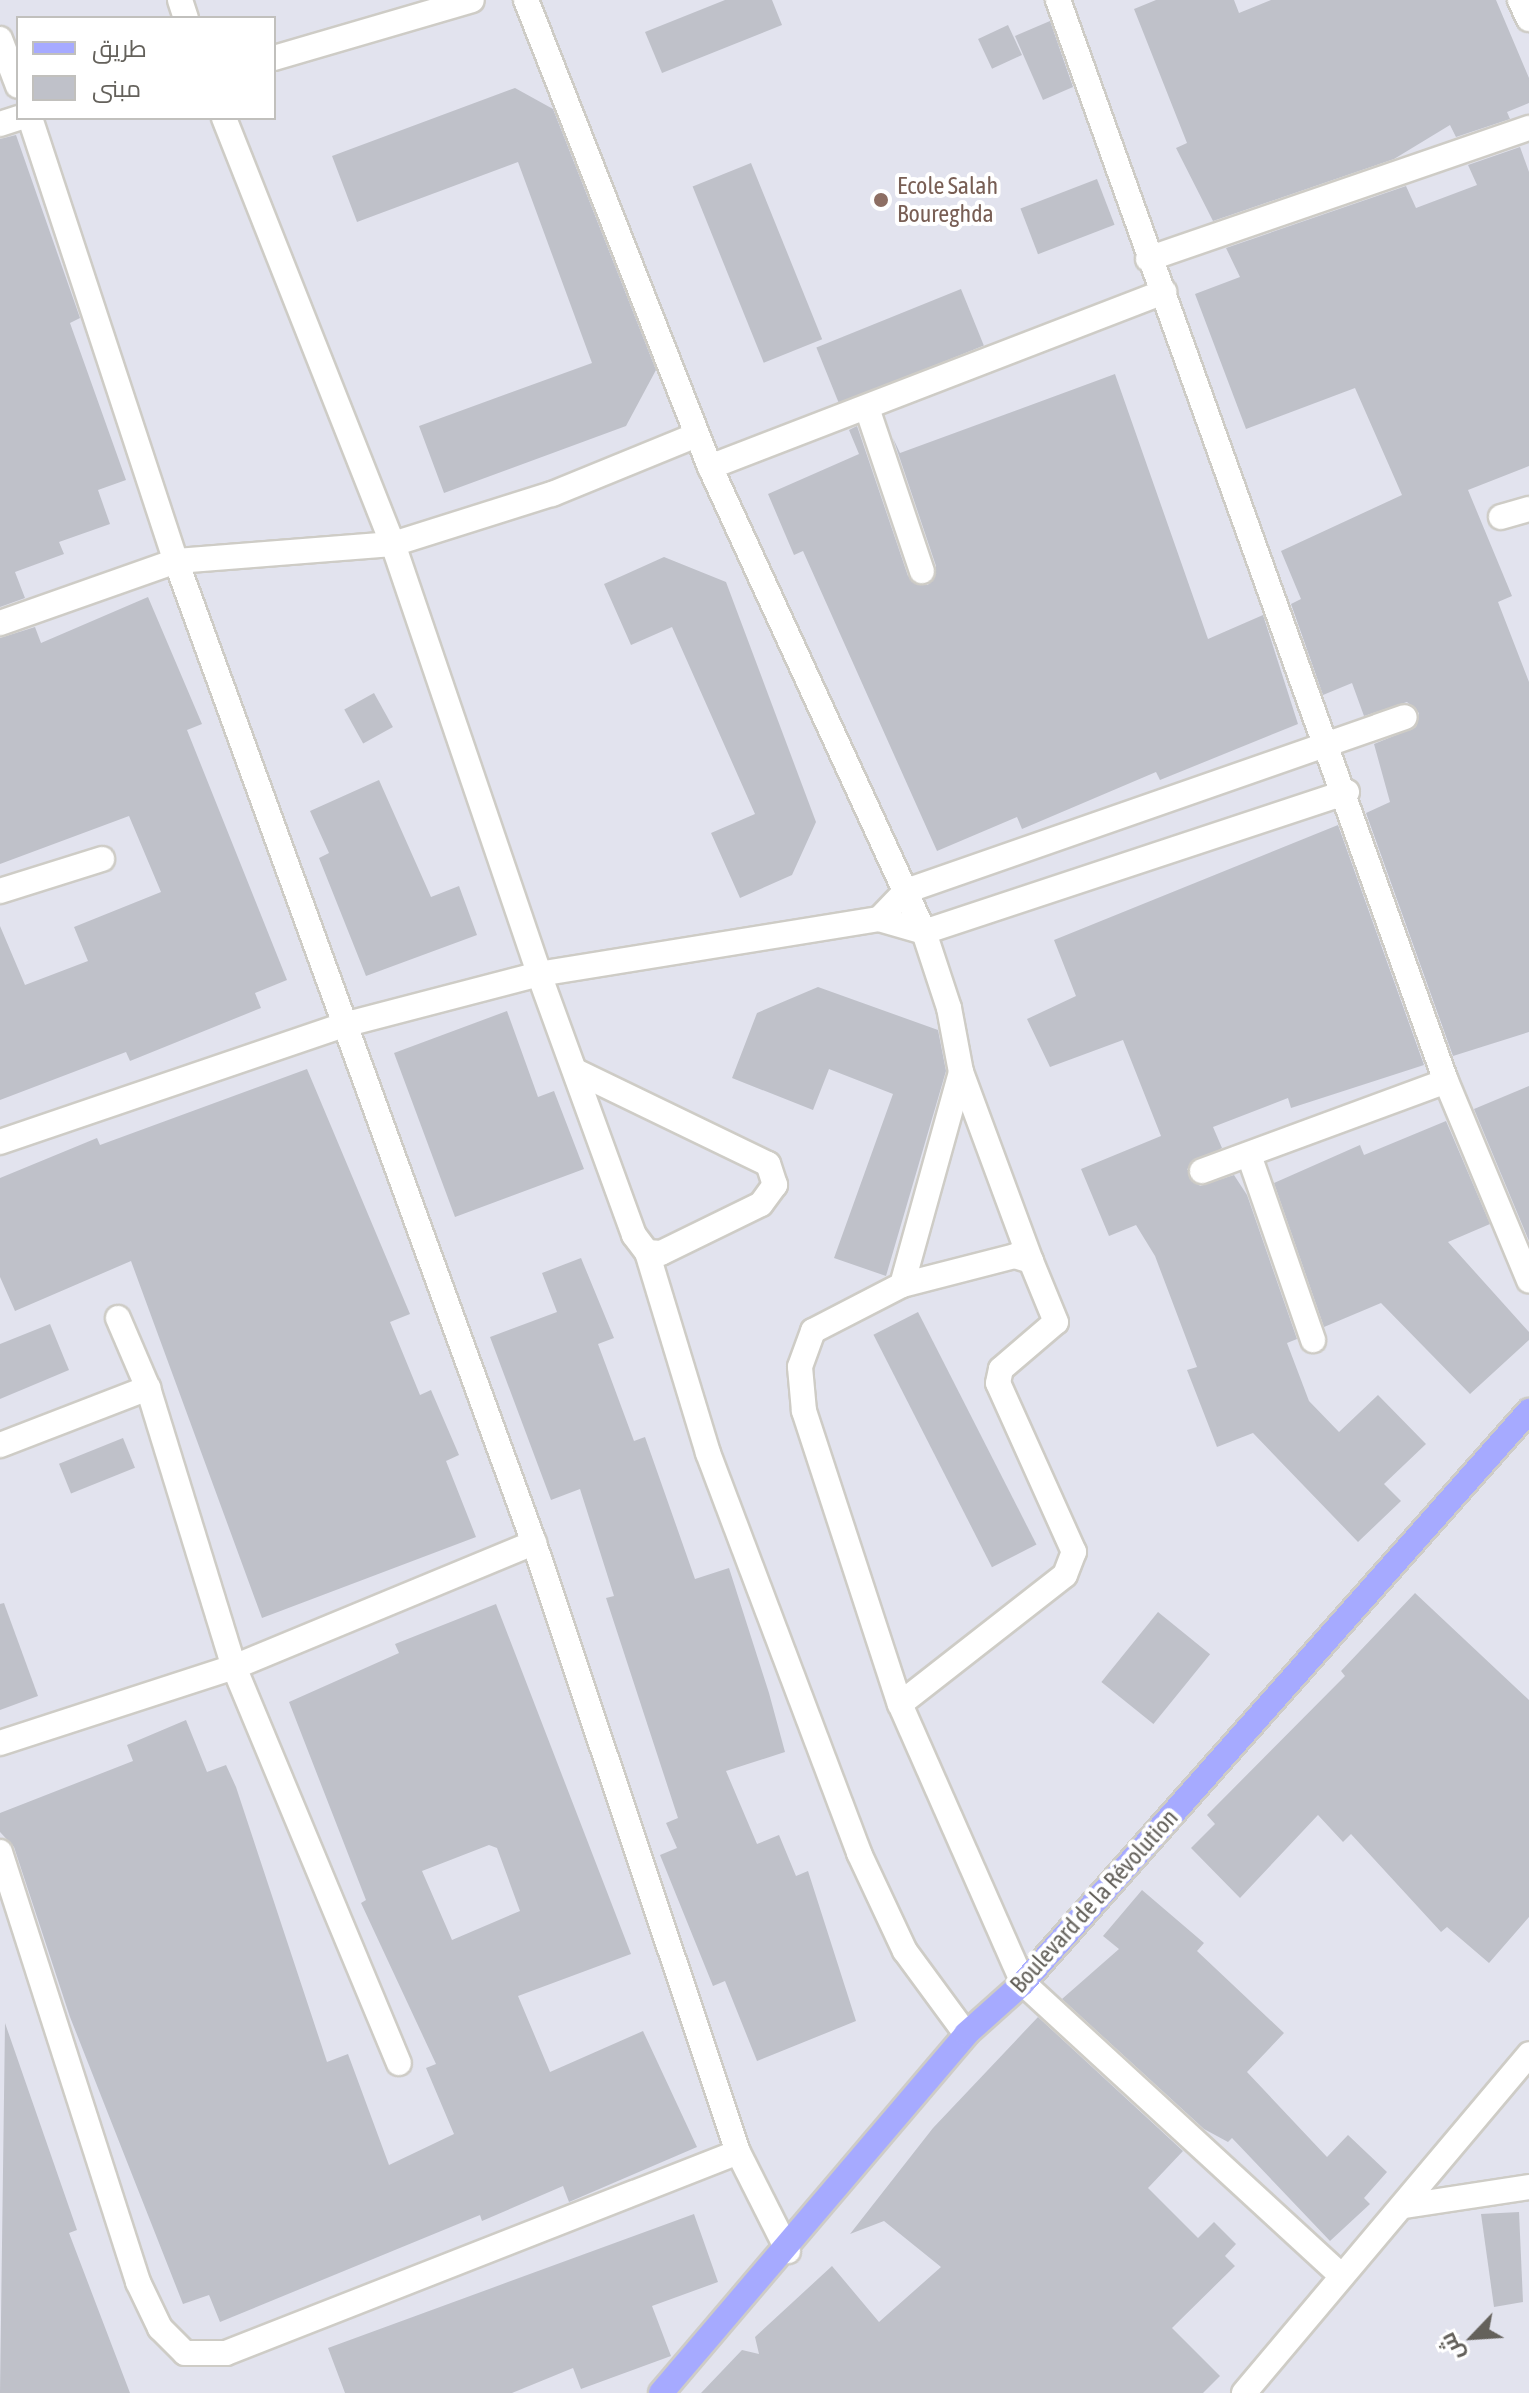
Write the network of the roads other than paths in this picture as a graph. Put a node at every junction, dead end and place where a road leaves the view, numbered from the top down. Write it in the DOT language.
graph roads {
  1 [pos="472,0"];
  2 [pos="526,0"];
  3 [pos="1058,0"];
  4 [pos="1520,0"];
  5 [pos="1529,19"];
  6 [pos="0,39"];
  7 [pos="276,57"];
  8 [pos="16,81"];
  9 [pos="31,120"];
  10 [pos="225,120"];
  11 [pos="1529,128"];
  12 [pos="1148,259"];
  13 [pos="1164,292"];
  14 [pos="868,411"];
  15 [pos="694,436"];
  16 [pos="710,467"];
  17 [pos="1529,509"];
  18 [pos="1501,517"];
  19 [pos="393,544"];
  20 [pos="176,561"];
  21 [pos="922,571"];
  22 [pos="0,623"];
  23 [pos="1405,717"];
  24 [pos="1330,743"];
  25 [pos="1347,792"];
  26 [pos="102,859"];
  27 [pos="0,891"];
  28 [pos="906,891"];
  29 [pos="879,919"];
  30 [pos="924,932"];
  31 [pos="539,974"];
  32 [pos="347,1024"];
  33 [pos="576,1071"];
  34 [pos="961,1072"];
  35 [pos="1446,1081"];
  36 [pos="0,1142"];
  37 [pos="1249,1155"];
  38 [pos="1202,1171"];
  39 [pos="647,1252"];
  40 [pos="1031,1261"];
  41 [pos="1529,1280"];
  42 [pos="902,1285"];
  43 [pos="118,1318"];
  44 [pos="1313,1340"];
  45 [pos="148,1388"];
  46 [pos="1529,1411"];
  47 [pos="0,1445"];
  48 [pos="534,1543"];
  49 [pos="234,1667"];
  50 [pos="900,1704"];
  51 [pos="0,1743"];
  52 [pos="0,1852"];
  53 [pos="1023,1983"];
  54 [pos="966,2034"];
  55 [pos="1529,2054"];
  56 [pos="399,2063"];
  57 [pos="738,2152"];
  58 [pos="1529,2187"];
  59 [pos="1405,2206"];
  60 [pos="788,2251"];
  61 [pos="1341,2275"];
  62 [pos="661,2393"];
  63 [pos="1244,2393"];
  1 -- 7 [label="street"];
  2 -- 15 [label="street"];
  3 -- 12 [label="street"];
  4 -- 5 [label="street"];
  6 -- 8 [label="street"];
  9 -- 20 [label="street"];
  10 -- 19 [label="street"];
  11 -- 12 [label="street"];
  12 -- 13 [label="street"];
  13 -- 14 [label="street"];
  13 -- 24 [label="street"];
  14 -- 16 [label="street"];
  14 -- 21 [label="street"];
  15 -- 16 [label="street"];
  15 -- 19 [label="street"];
  16 -- 28 [label="street"];
  17 -- 18 [label="street"];
  19 -- 20 [label="street"];
  19 -- 31 [label="street"];
  20 -- 22 [label="street"];
  20 -- 32 [label="street"];
  23 -- 24 [label="street"];
  24 -- 25 [label="street"];
  24 -- 28 [label="street"];
  25 -- 30 [label="street"];
  25 -- 35 [label="street"];
  26 -- 27 [label="street"];
  28 -- 29 [label="street"];
  28 -- 30 [label="street"];
  29 -- 30 [label="street"];
  29 -- 31 [label="street"];
  30 -- 34 [label="street"];
  31 -- 32 [label="street"];
  31 -- 33 [label="street"];
  32 -- 36 [label="street"];
  32 -- 48 [label="street"];
  33 -- 39 [label="street"];
  33 -- 39 [label="street"];
  34 -- 40 [label="street"];
  34 -- 42 [label="street"];
  35 -- 37 [label="street"];
  35 -- 41 [label="street"];
  37 -- 38 [label="street"];
  37 -- 44 [label="street"];
  39 -- 54 [label="street"];
  40 -- 42 [label="street"];
  40 -- 50 [label="street"];
  42 -- 50 [label="street"];
  43 -- 45 [label="street"];
  45 -- 47 [label="street"];
  45 -- 49 [label="street"];
  46 -- 53 [label="main road, Boulevard de la Révolution"];
  48 -- 49 [label="street"];
  48 -- 57 [label="street"];
  49 -- 51 [label="street"];
  49 -- 56 [label="street"];
  50 -- 53 [label="street"];
  52 -- 57 [label="street"];
  53 -- 54 [label="main road, Boulevard de la Révolution"];
  53 -- 61 [label="street"];
  54 -- 60 [label="main road, Boulevard de la Révolution"];
  55 -- 59 [label="street"];
  57 -- 60 [label="street"];
  58 -- 59 [label="street"];
  59 -- 61 [label="street"];
  60 -- 62 [label="main road, Boulevard de la Révolution"];
  61 -- 63 [label="street"];
}
